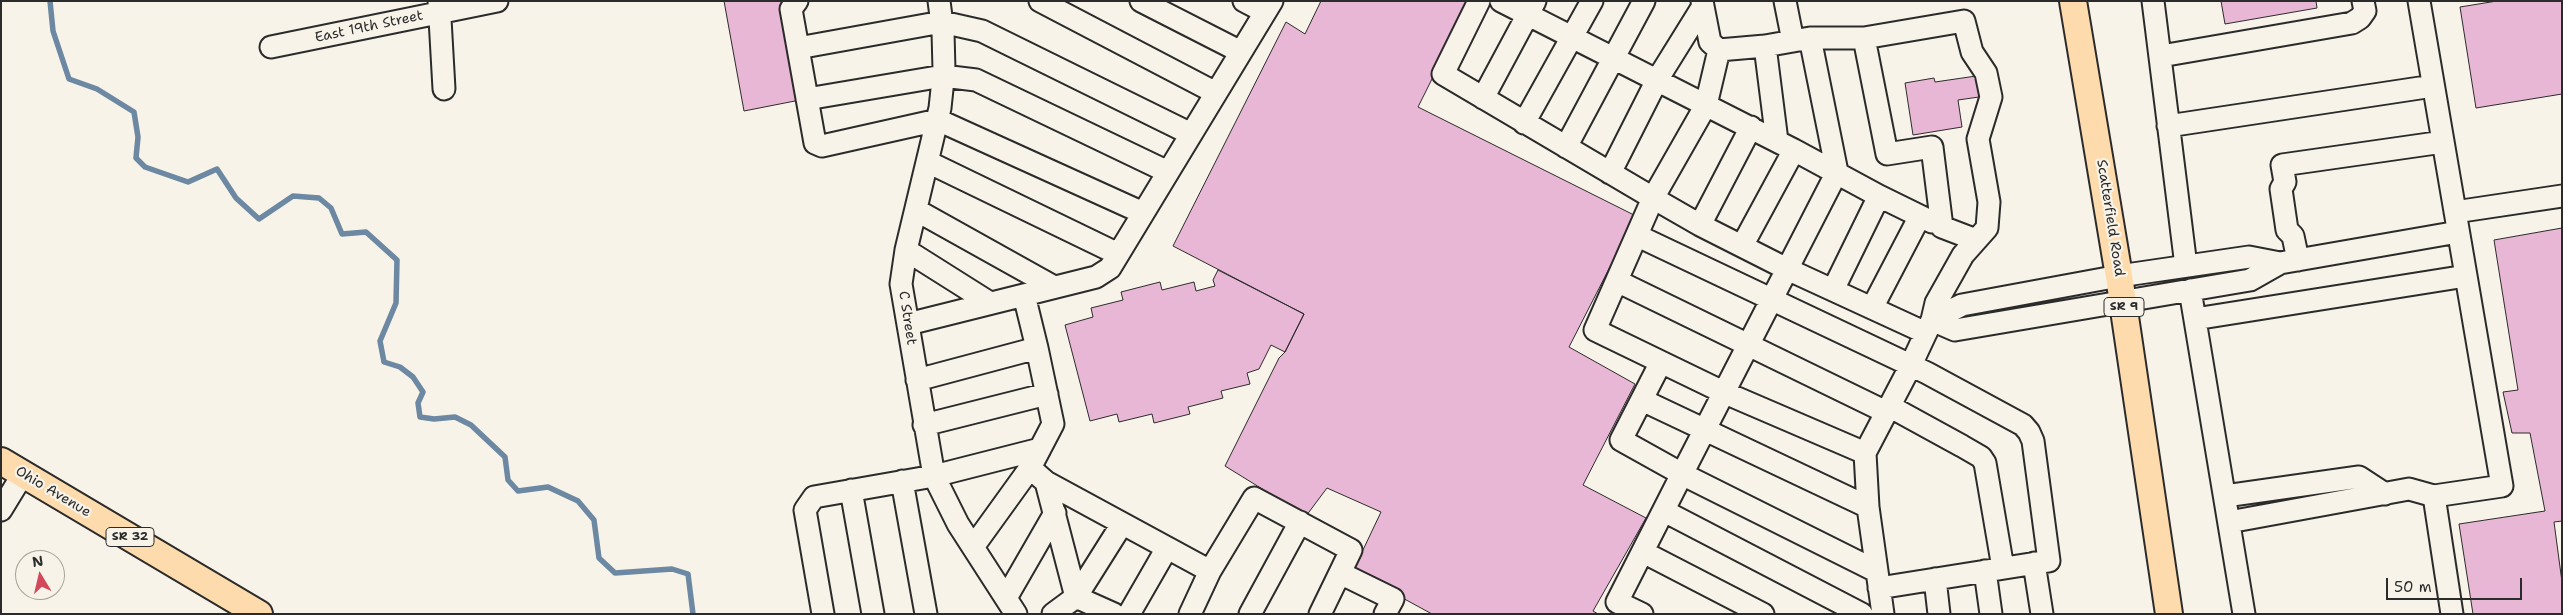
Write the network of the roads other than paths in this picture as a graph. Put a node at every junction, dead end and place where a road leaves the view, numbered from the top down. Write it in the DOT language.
graph roads {
  1 [pos="496,1"];
  2 [pos="797,1"];
  3 [pos="1040,1"];
  4 [pos="1141,1"];
  5 [pos="1244,1"];
  6 [pos="1479,1"];
  7 [pos="1501,1"];
  8 [pos="1592,1"];
  9 [pos="1644,1"];
  10 [pos="1785,1"];
  11 [pos="2073,1"];
  12 [pos="2153,1"];
  13 [pos="2363,1"];
  14 [pos="2419,1"];
  15 [pos="1702,4"];
  16 [pos="440,6"];
  17 [pos="1268,7"];
  18 [pos="1531,8"];
  19 [pos="940,12"];
  20 [pos="1573,38"];
  21 [pos="1864,38"];
  22 [pos="1802,40"];
  23 [pos="1765,46"];
  24 [pos="271,47"];
  25 [pos="798,48"];
  26 [pos="1719,50"];
  27 [pos="1241,52"];
  28 [pos="2161,56"];
  29 [pos="1614,58"];
  30 [pos="943,76"];
  31 [pos="1657,80"];
  32 [pos="2433,86"];
  33 [pos="444,89"];
  34 [pos="1216,93"];
  35 [pos="1483,98"];
  36 [pos="807,99"];
  37 [pos="1706,105"];
  38 [pos="938,120"];
  39 [pos="1524,123"];
  40 [pos="2168,126"];
  41 [pos="1751,127"];
  42 [pos="1191,134"];
  43 [pos="2443,142"];
  44 [pos="1786,145"];
  45 [pos="1566,147"];
  46 [pos="928,162"];
  47 [pos="1168,172"];
  48 [pos="1837,172"];
  49 [pos="1610,173"];
  50 [pos="1879,196"];
  51 [pos="2562,196"];
  52 [pos="1653,198"];
  53 [pos="916,210"];
  54 [pos="1143,213"];
  55 [pos="1920,216"];
  56 [pos="2457,222"];
  57 [pos="1700,225"];
  58 [pos="1942,227"];
  59 [pos="1638,236"];
  60 [pos="1976,240"];
  61 [pos="1742,246"];
  62 [pos="906,250"];
  63 [pos="1118,254"];
  64 [pos="2186,266"];
  65 [pos="2280,266"];
  66 [pos="1787,269"];
  67 [pos="2119,276"];
  68 [pos="2466,276"];
  69 [pos="1618,281"];
  70 [pos="1054,287"];
  71 [pos="1832,290"];
  72 [pos="2190,290"];
  73 [pos="1024,295"];
  74 [pos="1772,299"];
  75 [pos="2123,302"];
  76 [pos="990,303"];
  77 [pos="2268,307"];
  78 [pos="1872,308"];
  79 [pos="2195,319"];
  80 [pos="908,324"];
  81 [pos="1929,326"];
  82 [pos="1748,344"];
  83 [pos="1037,348"];
  84 [pos="1661,362"];
  85 [pos="1910,367"];
  86 [pos="917,380"];
  87 [pos="1723,392"];
  88 [pos="1047,394"];
  89 [pos="1642,400"];
  90 [pos="1887,409"];
  91 [pos="924,425"];
  92 [pos="1704,431"];
  93 [pos="1040,449"];
  94 [pos="1864,453"];
  95 [pos="12,468"];
  96 [pos="1030,468"];
  97 [pos="1682,474"];
  98 [pos="934,476"];
  99 [pos="902,481"];
  100 [pos="1046,482"];
  101 [pos="851,490"];
  102 [pos="2385,494"];
  103 [pos="2225,496"];
  104 [pos="2434,496"];
  105 [pos="1868,507"];
  106 [pos="1,510"];
  107 [pos="1664,511"];
  108 [pos="1055,513"];
  109 [pos="1300,522"];
  110 [pos="2229,522"];
  111 [pos="1122,524"];
  112 [pos="973,547"];
  113 [pos="1167,548"];
  114 [pos="1643,552"];
  115 [pos="2034,563"];
  116 [pos="1994,570"];
  117 [pos="1210,571"];
  118 [pos="1340,573"];
  119 [pos="1935,579"];
  120 [pos="1877,580"];
  121 [pos="1076,597"];
  122 [pos="1011,606"];
  123 [pos="259,614"];
  124 [pos="823,614"];
  125 [pos="873,614"];
  126 [pos="926,614"];
  127 [pos="1053,614"];
  128 [pos="1114,614"];
  129 [pos="1129,614"];
  130 [pos="1190,614"];
  131 [pos="1250,614"];
  132 [pos="1320,614"];
  133 [pos="1385,614"];
  134 [pos="1642,614"];
  135 [pos="1763,614"];
  136 [pos="1862,614"];
  137 [pos="1883,614"];
  138 [pos="1939,614"];
  139 [pos="1990,614"];
  140 [pos="2042,614"];
  141 [pos="2169,614"];
  142 [pos="2244,614"];
  143 [pos="2452,614"];
  1 -- 16 [label="street, East 19th Street"];
  2 -- 25 [label="street"];
  3 -- 34 [label="street"];
  4 -- 27 [label="street"];
  5 -- 17 [label="street"];
  6 -- 35 [label="street"];
  7 -- 18 [label="street"];
  8 -- 20 [label="street"];
  9 -- 29 [label="street"];
  10 -- 22 [label="street"];
  11 -- 67 [label="main road, Scatterfield Road / SR 9"];
  12 -- 28 [label="street"];
  13 -- 28 [label="street"];
  14 -- 32 [label="street"];
  15 -- 26 [label="street"];
  15 -- 31 [label="street"];
  16 -- 24 [label="street, East 19th Street"];
  16 -- 33 [label="street"];
  17 -- 27 [label="street"];
  18 -- 20 [label="street"];
  18 -- 35 [label="street"];
  19 -- 25 [label="street"];
  19 -- 30 [label="street, C Street"];
  19 -- 42 [label="street"];
  20 -- 29 [label="street"];
  20 -- 39 [label="street"];
  21 -- 22 [label="street"];
  21 -- 58 [label="street"];
  21 -- 60 [label="street"];
  22 -- 23 [label="street"];
  22 -- 48 [label="street"];
  23 -- 26 [label="street"];
  23 -- 44 [label="street"];
  25 -- 36 [label="street"];
  26 -- 37 [label="street"];
  27 -- 34 [label="street"];
  28 -- 40 [label="street"];
  29 -- 31 [label="street"];
  29 -- 45 [label="street"];
  30 -- 36 [label="street"];
  30 -- 38 [label="street, C Street"];
  30 -- 47 [label="street"];
  31 -- 37 [label="street"];
  31 -- 49 [label="street"];
  32 -- 40 [label="street"];
  32 -- 43 [label="street"];
  34 -- 42 [label="street"];
  35 -- 39 [label="street"];
  36 -- 38 [label="street"];
  37 -- 41 [label="street"];
  37 -- 52 [label="street"];
  38 -- 46 [label="street, C Street"];
  38 -- 54 [label="street"];
  39 -- 45 [label="street"];
  40 -- 64 [label="street"];
  41 -- 44 [label="street"];
  41 -- 57 [label="street"];
  42 -- 47 [label="street"];
  43 -- 56 [label="street"];
  43 -- 65 [label="street"];
  44 -- 48 [label="street"];
  44 -- 61 [label="street"];
  45 -- 49 [label="street"];
  46 -- 53 [label="street, C Street"];
  46 -- 63 [label="street"];
  47 -- 54 [label="street"];
  48 -- 50 [label="street"];
  48 -- 66 [label="street"];
  49 -- 52 [label="street"];
  50 -- 55 [label="street"];
  50 -- 71 [label="street"];
  51 -- 56 [label="street"];
  52 -- 57 [label="street"];
  52 -- 59 [label="street"];
  53 -- 62 [label="street, C Street"];
  53 -- 70 [label="street"];
  54 -- 63 [label="street"];
  55 -- 58 [label="street"];
  55 -- 78 [label="street"];
  56 -- 65 [label="street"];
  56 -- 68 [label="street"];
  57 -- 61 [label="street"];
  58 -- 60 [label="street"];
  59 -- 69 [label="street"];
  59 -- 74 [label="street"];
  60 -- 81 [label="street"];
  61 -- 66 [label="street"];
  62 -- 76 [label="street"];
  62 -- 80 [label="street, C Street"];
  63 -- 70 [label="street"];
  64 -- 65 [label="street"];
  64 -- 67 [label="street"];
  65 -- 72 [label="street"];
  65 -- 77 [label="street"];
  66 -- 71 [label="street"];
  66 -- 74 [label="street"];
  67 -- 75 [label="main road, Scatterfield Road / SR 9"];
  67 -- 81 [label="street"];
  68 -- 77 [label="street"];
  68 -- 104 [label="street"];
  69 -- 82 [label="street"];
  69 -- 84 [label="street"];
  70 -- 73 [label="street"];
  71 -- 78 [label="street"];
  72 -- 75 [label="street"];
  72 -- 79 [label="street"];
  73 -- 76 [label="street"];
  73 -- 83 [label="street"];
  74 -- 82 [label="street"];
  74 -- 85 [label="street"];
  75 -- 81 [label="street"];
  75 -- 141 [label="main road, Scatterfield Road / SR 9"];
  76 -- 80 [label="street"];
  77 -- 79 [label="street"];
  78 -- 81 [label="street"];
  79 -- 103 [label="street"];
  80 -- 86 [label="street, C Street"];
  81 -- 85 [label="street"];
  82 -- 87 [label="street"];
  82 -- 90 [label="street"];
  83 -- 86 [label="street"];
  83 -- 88 [label="street"];
  84 -- 87 [label="street"];
  84 -- 89 [label="street"];
  85 -- 90 [label="street"];
  85 -- 115 [label="street"];
  86 -- 91 [label="street, C Street"];
  87 -- 92 [label="street"];
  87 -- 94 [label="street"];
  88 -- 91 [label="street"];
  88 -- 93 [label="street"];
  89 -- 92 [label="street"];
  89 -- 97 [label="street"];
  90 -- 94 [label="street"];
  90 -- 116 [label="street"];
  91 -- 98 [label="street, C Street"];
  92 -- 97 [label="street"];
  92 -- 105 [label="street"];
  93 -- 96 [label="street"];
  93 -- 98 [label="street"];
  94 -- 105 [label="street"];
  95 -- 106 [label="street"];
  95 -- 123 [label="main road, Ohio Avenue / SR 32"];
  96 -- 100 [label="street"];
  96 -- 112 [label="street"];
  97 -- 107 [label="street"];
  97 -- 120 [label="street"];
  98 -- 99 [label="street"];
  98 -- 112 [label="street, C Street"];
  99 -- 101 [label="street"];
  99 -- 126 [label="street"];
  100 -- 108 [label="street"];
  100 -- 111 [label="street"];
  101 -- 124 [label="street"];
  101 -- 125 [label="street"];
  102 -- 103 [label="street"];
  102 -- 104 [label="street"];
  102 -- 110 [label="street"];
  103 -- 110 [label="street"];
  104 -- 143 [label="street"];
  105 -- 120 [label="street"];
  107 -- 114 [label="street"];
  107 -- 136 [label="street"];
  108 -- 121 [label="street"];
  108 -- 122 [label="street"];
  109 -- 117 [label="street"];
  109 -- 118 [label="street"];
  109 -- 131 [label="street"];
  110 -- 142 [label="street"];
  111 -- 113 [label="street"];
  111 -- 121 [label="street"];
  112 -- 122 [label="street, C Street"];
  113 -- 117 [label="street"];
  113 -- 129 [label="street"];
  114 -- 134 [label="street"];
  114 -- 135 [label="street"];
  115 -- 116 [label="street"];
  115 -- 140 [label="street"];
  116 -- 119 [label="street"];
  116 -- 139 [label="street"];
  117 -- 130 [label="street"];
  118 -- 132 [label="street"];
  118 -- 133 [label="street"];
  119 -- 120 [label="street"];
  119 -- 138 [label="street"];
  120 -- 137 [label="street"];
  121 -- 127 [label="street"];
  121 -- 128 [label="street"];
}
